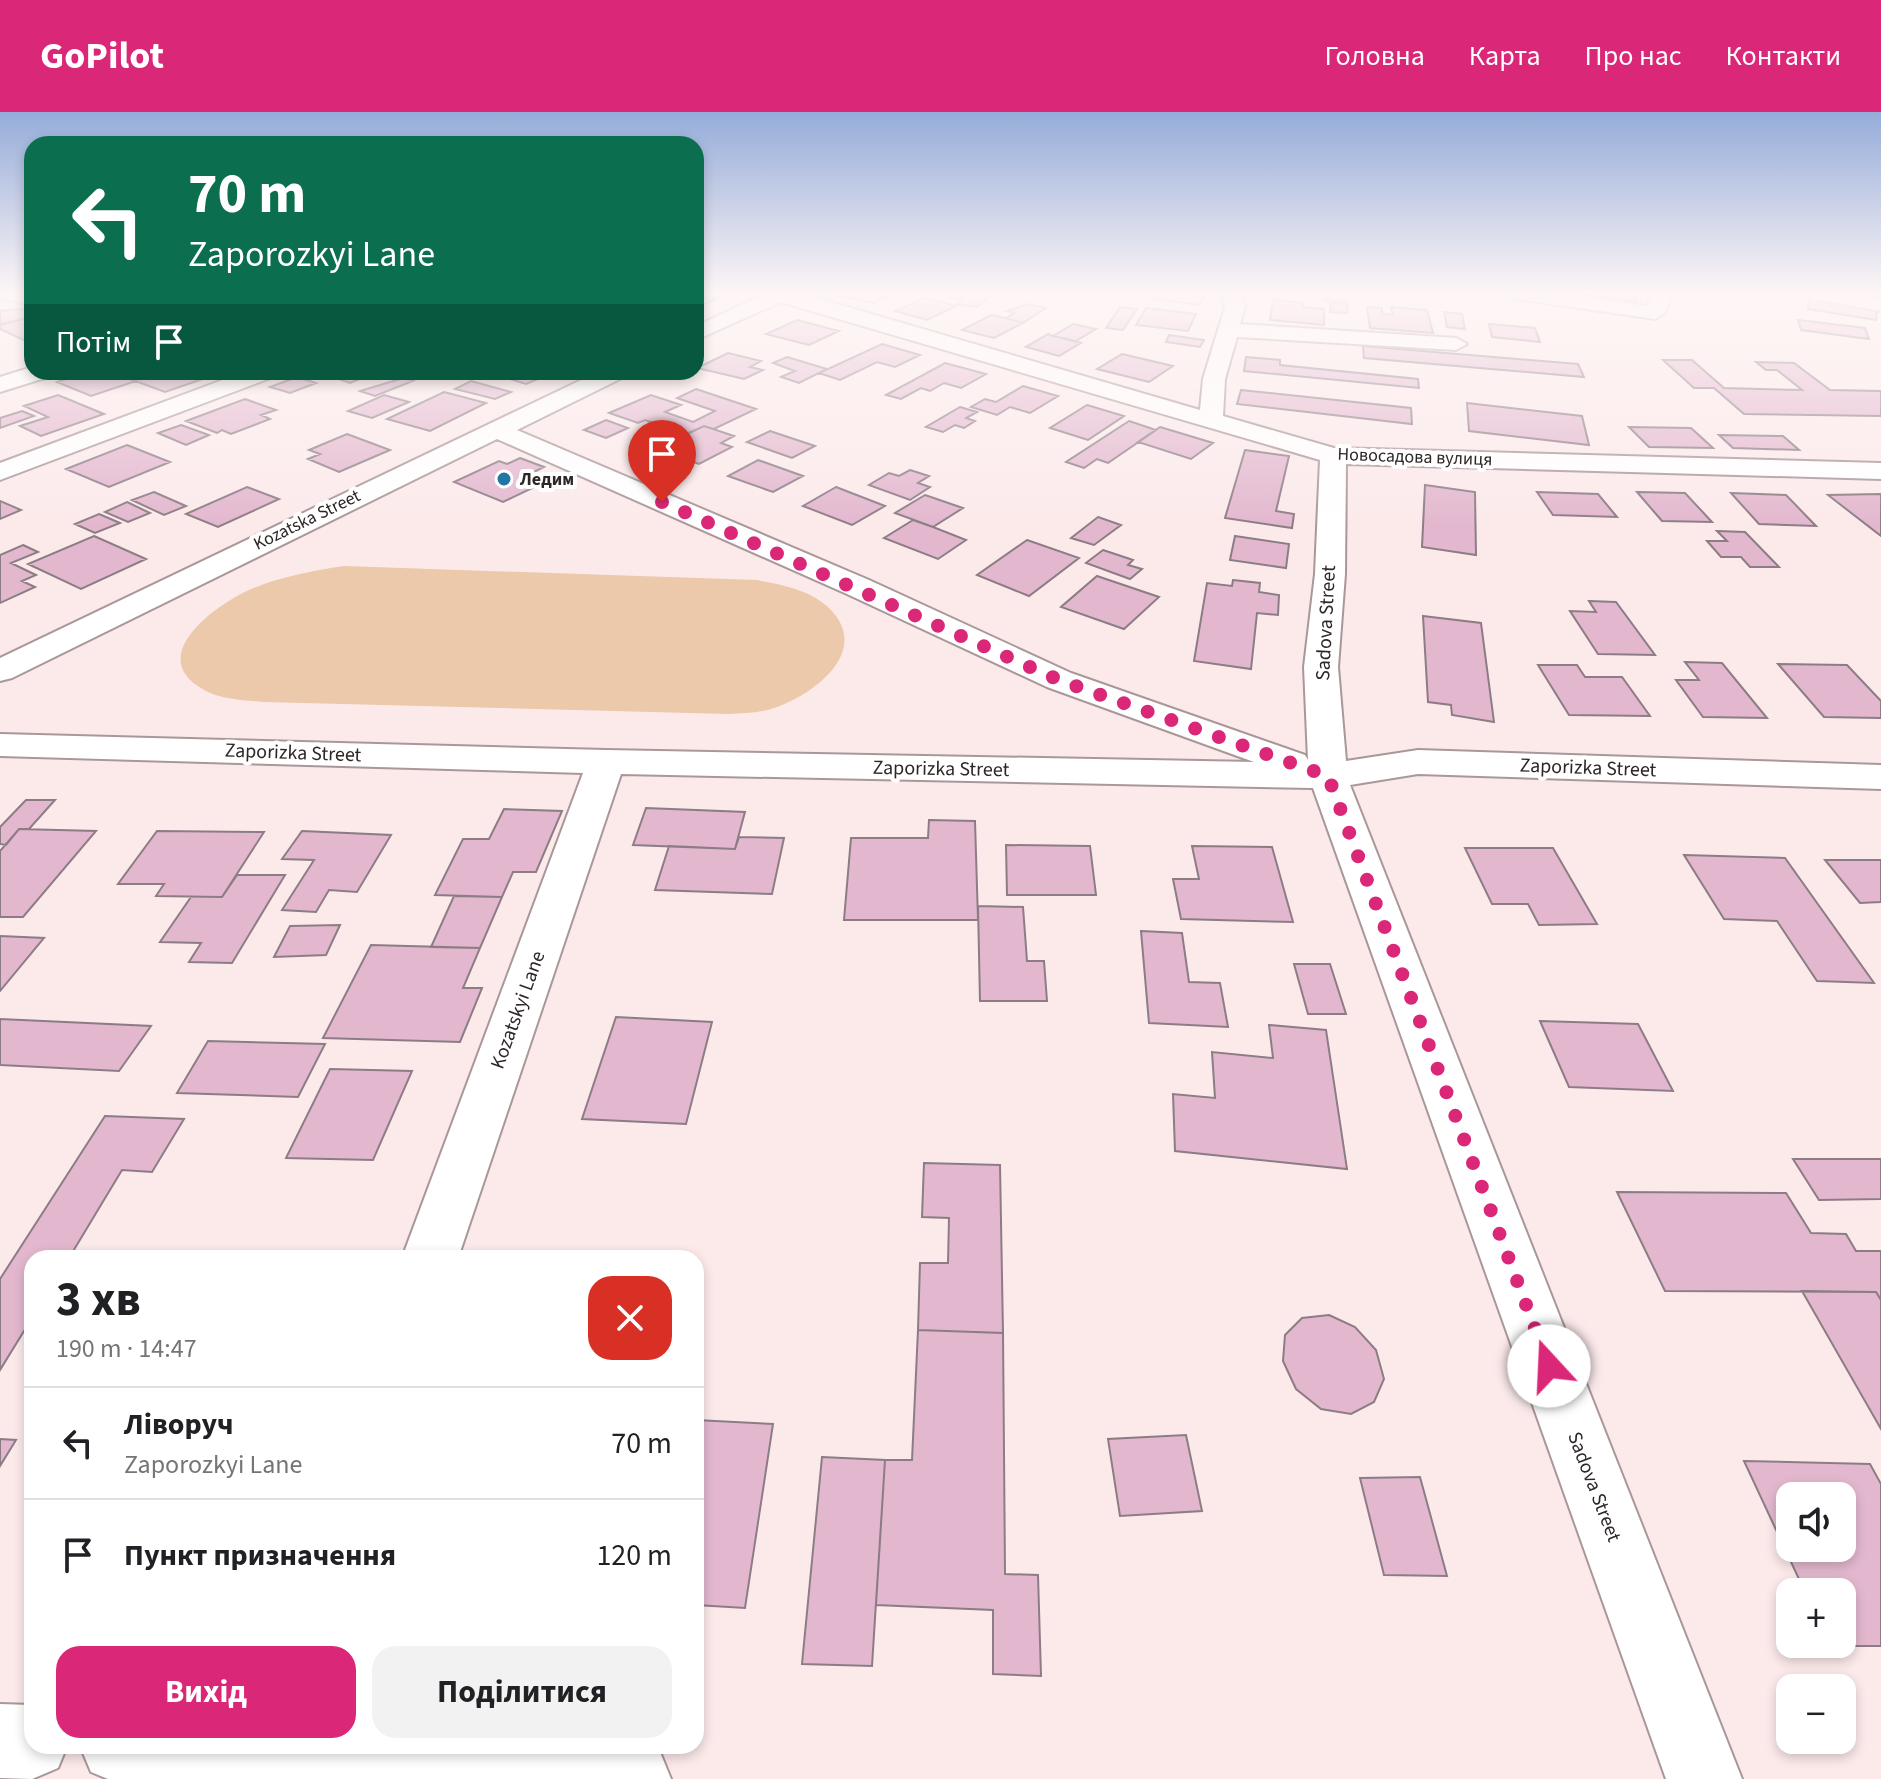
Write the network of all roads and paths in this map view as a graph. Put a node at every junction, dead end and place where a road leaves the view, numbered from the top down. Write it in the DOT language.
graph roads {
  1 [pos="1045,370"];
  2 [pos="1217,370"];
  3 [pos="24,377"];
  4 [pos="244,380"];
  5 [pos="599,380"];
  6 [pos="0,385"];
  7 [pos="1211,418"];
  8 [pos="494,429"];
  9 [pos="1333,456"];
  10 [pos="1881,471"];
  11 [pos="0,472"];
  12 [pos="0,671"];
  13 [pos="0,745"];
  14 [pos="606,762"];
  15 [pos="1328,776"];
  16 [pos="1881,777"];
  17 [pos="433,1250"];
  18 [pos="0,1741"];
  19 [pos="24,1742"];
  20 [pos="200,1754"];
  21 [pos="252,1759"];
  22 [pos="633,1779"];
  23 [pos="1704,1779"];
  1 -- 7 [label="street, Новосадова вулиця"];
  2 -- 7 [label="street"];
  3 -- 6 [label="street"];
  4 -- 11 [label="street"];
  5 -- 8 [label="street, Kozatska Street"];
  7 -- 9 [label="street, Новосадова вулиця"];
  8 -- 12 [label="street, Kozatska Street"];
  8 -- 15 [label="street"];
  9 -- 10 [label="street, Новосадова вулиця"];
  9 -- 15 [label="street, Sadova Street"];
  13 -- 14 [label="street, Zaporizka Street"];
  14 -- 15 [label="street, Zaporizka Street"];
  14 -- 17 [label="street, Kozatskyi Lane"];
  15 -- 16 [label="street, Zaporizka Street"];
  15 -- 23 [label="street, Sadova Street"];
  18 -- 19 [label="street"];
  20 -- 21 [label="street"];
  21 -- 22 [label="street"];
}
